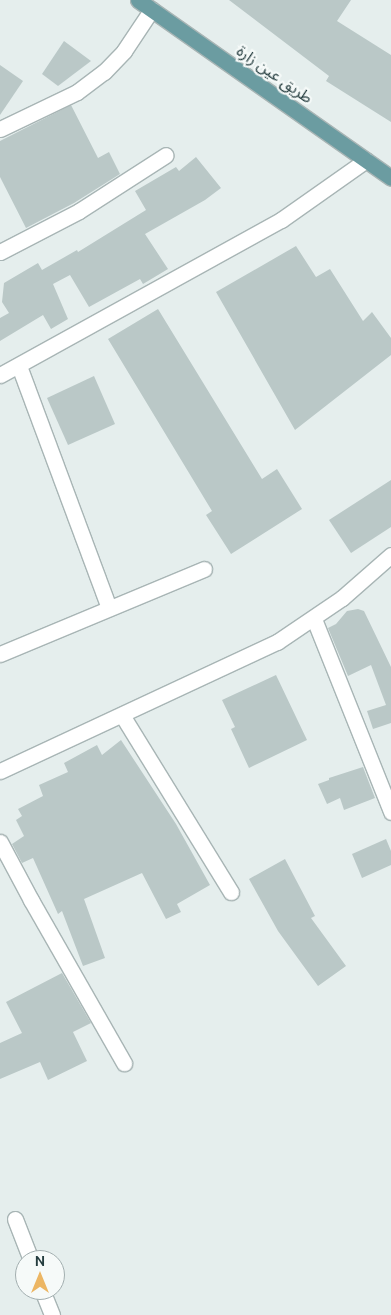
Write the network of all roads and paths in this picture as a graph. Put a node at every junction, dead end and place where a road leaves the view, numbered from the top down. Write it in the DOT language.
graph roads {
  1 [pos="138,0"];
  2 [pos="152,8"];
  3 [pos="0,129"];
  4 [pos="166,155"];
  5 [pos="366,160"];
  6 [pos="391,178"];
  7 [pos="0,252"];
  8 [pos="19,366"];
  9 [pos="0,375"];
  10 [pos="391,555"];
  11 [pos="204,569"];
  12 [pos="109,608"];
  13 [pos="314,619"];
  14 [pos="0,654"];
  15 [pos="122,715"];
  16 [pos="0,771"];
  17 [pos="391,812"];
  18 [pos="0,842"];
  19 [pos="231,892"];
  20 [pos="124,1063"];
  21 [pos="15,1219"];
  22 [pos="27,1250"];
  23 [pos="46,1300"];
  24 [pos="52,1315"];
  1 -- 2 [label="main road, طريق عين زارة"];
  2 -- 3 [label="street"];
  2 -- 5 [label="main road, طريق عين زارة"];
  4 -- 7 [label="street"];
  5 -- 6 [label="main road, طريق عين زارة"];
  5 -- 8 [label="street"];
  8 -- 9 [label="street"];
  8 -- 12 [label="street"];
  10 -- 13 [label="street"];
  11 -- 12 [label="street"];
  12 -- 14 [label="street"];
  13 -- 15 [label="street"];
  13 -- 17 [label="street"];
  15 -- 16 [label="street"];
  15 -- 19 [label="street"];
  18 -- 20 [label="street"];
  21 -- 22 [label="street"];
  23 -- 24 [label="street"];
}
